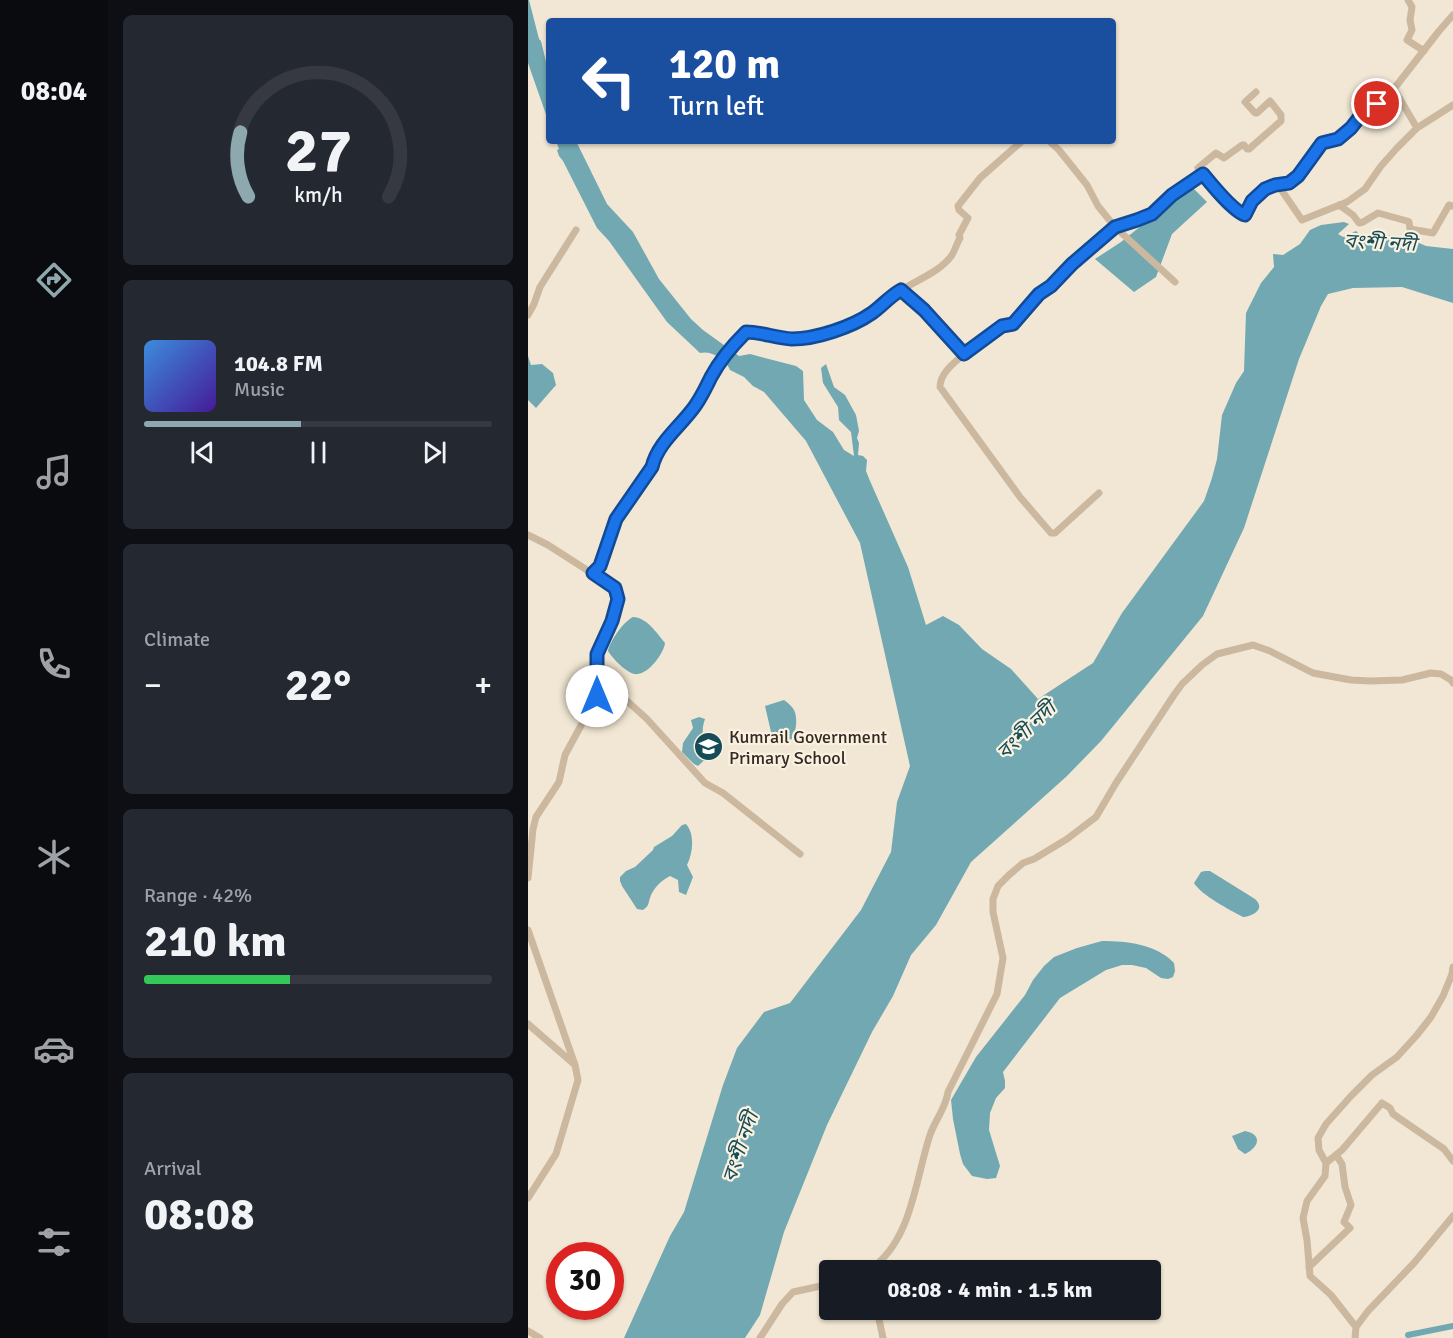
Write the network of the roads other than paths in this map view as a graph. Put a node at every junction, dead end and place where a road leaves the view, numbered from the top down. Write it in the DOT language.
graph roads {
  1 [pos="1408,0"];
  2 [pos="1453,15"];
  3 [pos="1424,51"];
  4 [pos="1394,89"];
  5 [pos="1256,92"];
  6 [pos="1453,105"];
  7 [pos="1417,128"];
  8 [pos="1019,144"];
  9 [pos="1052,144"];
  10 [pos="1203,174"];
  11 [pos="1278,185"];
  12 [pos="1339,205"];
  13 [pos="1453,206"];
  14 [pos="1115,227"];
  15 [pos="576,230"];
  16 [pos="1175,282"];
  17 [pos="901,290"];
  18 [pos="528,315"];
  19 [pos="964,354"];
  20 [pos="1099,494"];
  21 [pos="528,535"];
  22 [pos="593,573"];
  23 [pos="597,681"];
  24 [pos="1453,684"];
  25 [pos="800,854"];
  26 [pos="528,878"];
  27 [pos="528,930"];
  28 [pos="1453,967"];
  29 [pos="528,1024"];
  30 [pos="575,1065"];
  31 [pos="1336,1155"];
  32 [pos="1453,1161"];
  33 [pos="1326,1162"];
  34 [pos="528,1198"];
  35 [pos="1453,1216"];
  36 [pos="882,1260"];
  37 [pos="1309,1267"];
  38 [pos="819,1286"];
  39 [pos="879,1320"];
  40 [pos="1356,1327"];
  41 [pos="528,1331"];
  42 [pos="540,1338"];
  43 [pos="760,1338"];
  44 [pos="883,1338"];
  45 [pos="1355,1338"];
  1 -- 3 [label="street"];
  2 -- 3 [label="street"];
  3 -- 4 [label="street"];
  4 -- 7 [label="street"];
  4 -- 11 [label="street"];
  5 -- 10 [label="street"];
  6 -- 7 [label="street"];
  7 -- 12 [label="street"];
  8 -- 17 [label="street"];
  9 -- 14 [label="street"];
  10 -- 11 [label="street"];
  10 -- 14 [label="street"];
  11 -- 12 [label="street"];
  12 -- 13 [label="street"];
  14 -- 16 [label="street"];
  14 -- 19 [label="street"];
  15 -- 18 [label="street"];
  17 -- 19 [label="street"];
  17 -- 22 [label="street"];
  19 -- 20 [label="street"];
  21 -- 22 [label="street"];
  22 -- 23 [label="street"];
  23 -- 25 [label="street"];
  23 -- 26 [label="street"];
  24 -- 36 [label="street"];
  27 -- 30 [label="street"];
  28 -- 33 [label="street"];
  29 -- 30 [label="street"];
  30 -- 34 [label="street"];
  31 -- 32 [label="street"];
  31 -- 33 [label="street"];
  31 -- 37 [label="street"];
  33 -- 37 [label="street"];
  35 -- 40 [label="street"];
  37 -- 40 [label="street"];
  38 -- 43 [label="street"];
  39 -- 44 [label="street"];
  40 -- 45 [label="street"];
  41 -- 42 [label="street"];
}
